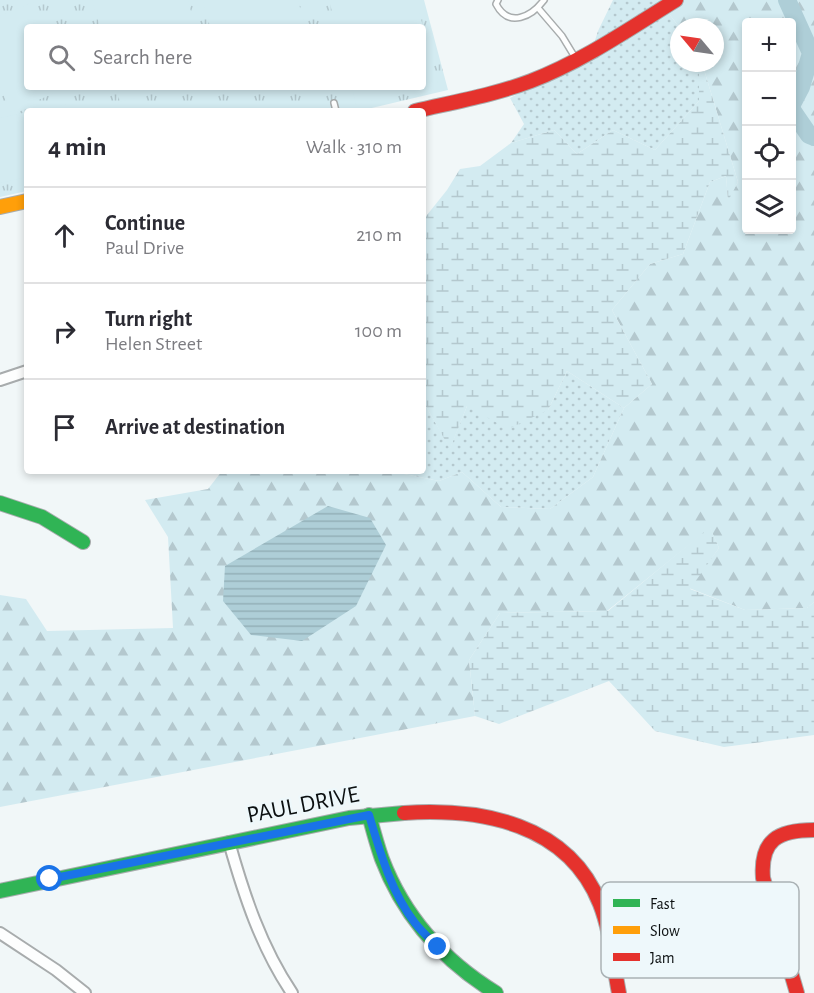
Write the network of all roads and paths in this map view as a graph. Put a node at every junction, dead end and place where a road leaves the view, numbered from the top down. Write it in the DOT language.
graph roads {
  1 [pos="498,0"];
  2 [pos="544,0"];
  3 [pos="676,0"];
  4 [pos="538,8"];
  5 [pos="577,60"];
  6 [pos="334,103"];
  7 [pos="335,108"];
  8 [pos="426,108"];
  9 [pos="24,202"];
  10 [pos="0,207"];
  11 [pos="24,372"];
  12 [pos="0,380"];
  13 [pos="0,502"];
  14 [pos="83,542"];
  15 [pos="369,815"];
  16 [pos="814,830"];
  17 [pos="229,842"];
  18 [pos="764,882"];
  19 [pos="0,891"];
  20 [pos="601,911"];
  21 [pos="0,933"];
  22 [pos="615,978"];
  23 [pos="793,978"];
  24 [pos="85,993"];
  25 [pos="292,993"];
  26 [pos="496,993"];
  27 [pos="618,993"];
  28 [pos="797,993"];
  1 -- 4 [label="lane"];
  2 -- 4 [label="lane"];
  3 -- 5 [label="street"];
  4 -- 5 [label="lane"];
  5 -- 8 [label="street"];
  6 -- 7 [label="lane"];
  9 -- 10 [label="street"];
  11 -- 12 [label="street"];
  13 -- 14 [label="street"];
  15 -- 17 [label="street, PAUL DRIVE"];
  15 -- 20 [label="street, PAUL DRIVE"];
  15 -- 26 [label="street"];
  16 -- 18 [label="street"];
  17 -- 19 [label="street, PAUL DRIVE"];
  17 -- 25 [label="street"];
  21 -- 24 [label="street"];
  22 -- 27 [label="street, PAUL DRIVE"];
  23 -- 28 [label="street"];
}
